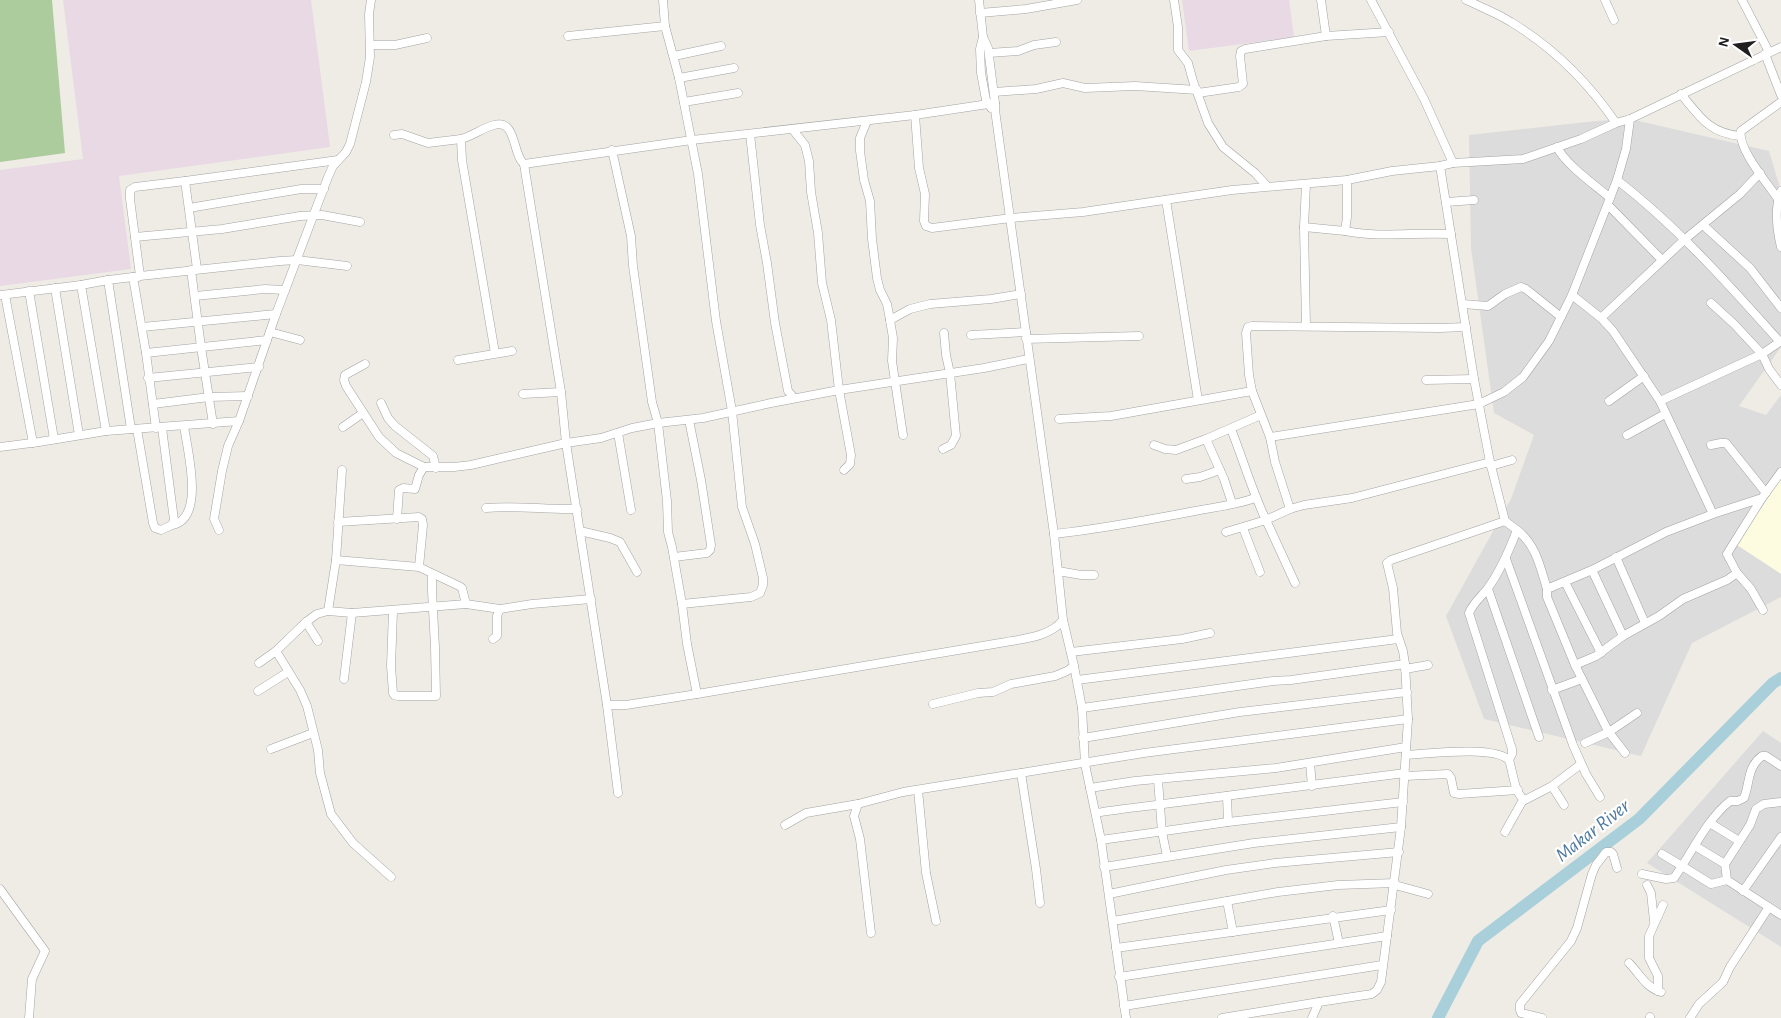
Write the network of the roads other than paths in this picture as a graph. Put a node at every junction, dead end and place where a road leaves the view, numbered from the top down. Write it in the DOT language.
graph roads {
  1 [pos="371,0"];
  2 [pos="663,0"];
  3 [pos="979,0"];
  4 [pos="1077,0"];
  5 [pos="1174,0"];
  6 [pos="1322,0"];
  7 [pos="1371,0"];
  8 [pos="1466,0"];
  9 [pos="1605,0"];
  10 [pos="1742,0"];
  11 [pos="1477,3"];
  12 [pos="980,13"];
  13 [pos="1614,20"];
  14 [pos="665,26"];
  15 [pos="1389,32"];
  16 [pos="568,36"];
  17 [pos="1326,36"];
  18 [pos="983,37"];
  19 [pos="427,38"];
  20 [pos="1056,42"];
  21 [pos="370,45"];
  22 [pos="721,46"];
  23 [pos="1781,47"];
  24 [pos="989,53"];
  25 [pos="1767,53"];
  26 [pos="674,56"];
  27 [pos="734,68"];
  28 [pos="679,78"];
  29 [pos="994,92"];
  30 [pos="1198,92"];
  31 [pos="738,93"];
  32 [pos="1681,94"];
  33 [pos="1781,95"];
  34 [pos="684,102"];
  35 [pos="1781,102"];
  36 [pos="993,106"];
  37 [pos="915,115"];
  38 [pos="1630,119"];
  39 [pos="866,121"];
  40 [pos="1616,123"];
  41 [pos="793,130"];
  42 [pos="394,134"];
  43 [pos="750,134"];
  44 [pos="1740,136"];
  45 [pos="461,139"];
  46 [pos="692,140"];
  47 [pos="1557,147"];
  48 [pos="612,150"];
  49 [pos="338,160"];
  50 [pos="1453,163"];
  51 [pos="524,164"];
  52 [pos="1440,166"];
  53 [pos="1760,173"];
  54 [pos="1348,180"];
  55 [pos="1617,180"];
  56 [pos="185,182"];
  57 [pos="1306,184"];
  58 [pos="1267,186"];
  59 [pos="324,189"];
  60 [pos="1779,195"];
  61 [pos="1166,200"];
  62 [pos="1474,200"];
  63 [pos="1446,202"];
  64 [pos="1609,202"];
  65 [pos="189,208"];
  66 [pos="1777,208"];
  67 [pos="313,215"];
  68 [pos="1781,216"];
  69 [pos="1011,218"];
  70 [pos="360,222"];
  71 [pos="1703,225"];
  72 [pos="1304,227"];
  73 [pos="1345,231"];
  74 [pos="192,232"];
  75 [pos="1451,234"];
  76 [pos="135,237"];
  77 [pos="1684,240"];
  78 [pos="1781,247"];
  79 [pos="297,260"];
  80 [pos="1662,260"];
  81 [pos="347,266"];
  82 [pos="194,269"];
  83 [pos="137,277"];
  84 [pos="108,280"];
  85 [pos="81,285"];
  86 [pos="55,288"];
  87 [pos="285,290"];
  88 [pos="29,291"];
  89 [pos="1021,294"];
  90 [pos="2,295"];
  91 [pos="194,296"];
  92 [pos="1572,296"];
  93 [pos="1711,303"];
  94 [pos="1463,304"];
  95 [pos="1781,308"];
  96 [pos="276,314"];
  97 [pos="1561,317"];
  98 [pos="1601,318"];
  99 [pos="890,320"];
  100 [pos="198,321"];
  101 [pos="1306,326"];
  102 [pos="142,327"];
  103 [pos="1466,327"];
  104 [pos="270,332"];
  105 [pos="944,333"];
  106 [pos="971,335"];
  107 [pos="1026,335"];
  108 [pos="1138,336"];
  109 [pos="268,340"];
  110 [pos="300,340"];
  111 [pos="1781,342"];
  112 [pos="200,348"];
  113 [pos="512,351"];
  114 [pos="146,353"];
  115 [pos="496,353"];
  116 [pos="1762,354"];
  117 [pos="458,360"];
  118 [pos="1028,360"];
  119 [pos="365,364"];
  120 [pos="259,366"];
  121 [pos="205,373"];
  122 [pos="950,373"];
  123 [pos="1644,376"];
  124 [pos="148,378"];
  125 [pos="1474,379"];
  126 [pos="1426,380"];
  127 [pos="896,382"];
  128 [pos="1781,385"];
  129 [pos="839,390"];
  130 [pos="788,391"];
  131 [pos="1252,391"];
  132 [pos="561,392"];
  133 [pos="522,394"];
  134 [pos="248,396"];
  135 [pos="209,397"];
  136 [pos="794,398"];
  137 [pos="1198,400"];
  138 [pos="781,401"];
  139 [pos="1609,401"];
  140 [pos="1660,401"];
  141 [pos="381,403"];
  142 [pos="153,404"];
  143 [pos="1479,404"];
  144 [pos="729,409"];
  145 [pos="363,413"];
  146 [pos="1665,414"];
  147 [pos="1261,415"];
  148 [pos="1059,419"];
  149 [pos="689,420"];
  150 [pos="239,421"];
  151 [pos="658,423"];
  152 [pos="213,424"];
  153 [pos="184,426"];
  154 [pos="343,427"];
  155 [pos="159,428"];
  156 [pos="1231,428"];
  157 [pos="134,429"];
  158 [pos="106,431"];
  159 [pos="618,432"];
  160 [pos="79,435"];
  161 [pos="902,435"];
  162 [pos="1627,435"];
  163 [pos="1270,437"];
  164 [pos="54,439"];
  165 [pos="1206,439"];
  166 [pos="33,443"];
  167 [pos="566,443"];
  168 [pos="1154,445"];
  169 [pos="1711,445"];
  170 [pos="0,446"];
  171 [pos="944,449"];
  172 [pos="1512,460"];
  173 [pos="1490,464"];
  174 [pos="424,467"];
  175 [pos="436,468"];
  176 [pos="342,470"];
  177 [pos="844,470"];
  178 [pos="1220,470"];
  179 [pos="1781,472"];
  180 [pos="1186,479"];
  181 [pos="1764,496"];
  182 [pos="1255,498"];
  183 [pos="1232,504"];
  184 [pos="486,508"];
  185 [pos="577,509"];
  186 [pos="1290,509"];
  187 [pos="631,510"];
  188 [pos="1713,514"];
  189 [pos="397,519"];
  190 [pos="1266,520"];
  191 [pos="1505,521"];
  192 [pos="338,522"];
  193 [pos="172,525"];
  194 [pos="1243,528"];
  195 [pos="219,530"];
  196 [pos="1517,530"];
  197 [pos="580,531"];
  198 [pos="1226,532"];
  199 [pos="1054,534"];
  200 [pos="674,557"];
  201 [pos="1616,557"];
  202 [pos="1506,559"];
  203 [pos="336,560"];
  204 [pos="419,567"];
  205 [pos="1058,570"];
  206 [pos="1592,570"];
  207 [pos="637,572"];
  208 [pos="1260,572"];
  209 [pos="1737,573"];
  210 [pos="432,574"];
  211 [pos="1094,575"];
  212 [pos="1565,582"];
  213 [pos="1295,583"];
  214 [pos="1547,588"];
  215 [pos="1488,589"];
  216 [pos="591,599"];
  217 [pos="466,604"];
  218 [pos="682,604"];
  219 [pos="433,606"];
  220 [pos="500,609"];
  221 [pos="1764,610"];
  222 [pos="328,611"];
  223 [pos="393,611"];
  224 [pos="352,613"];
  225 [pos="1062,620"];
  226 [pos="306,622"];
  227 [pos="1645,624"];
  228 [pos="1057,628"];
  229 [pos="1065,630"];
  230 [pos="1210,633"];
  231 [pos="1623,636"];
  232 [pos="493,638"];
  233 [pos="1398,639"];
  234 [pos="318,641"];
  235 [pos="276,651"];
  236 [pos="1070,652"];
  237 [pos="1600,653"];
  238 [pos="259,664"];
  239 [pos="1428,665"];
  240 [pos="1576,665"];
  241 [pos="1074,666"];
  242 [pos="1405,666"];
  243 [pos="288,672"];
  244 [pos="344,678"];
  245 [pos="1582,679"];
  246 [pos="1077,680"];
  247 [pos="1552,690"];
  248 [pos="258,691"];
  249 [pos="1407,692"];
  250 [pos="697,694"];
  251 [pos="933,704"];
  252 [pos="607,705"];
  253 [pos="1082,708"];
  254 [pos="1637,714"];
  255 [pos="1408,719"];
  256 [pos="1609,732"];
  257 [pos="313,733"];
  258 [pos="1539,736"];
  259 [pos="1082,738"];
  260 [pos="1585,743"];
  261 [pos="271,749"];
  262 [pos="1406,751"];
  263 [pos="1625,753"];
  264 [pos="1509,760"];
  265 [pos="1310,763"];
  266 [pos="1086,764"];
  267 [pos="1581,764"];
  268 [pos="1781,766"];
  269 [pos="1021,773"];
  270 [pos="1405,774"];
  271 [pos="1158,780"];
  272 [pos="1312,786"];
  273 [pos="1552,786"];
  274 [pos="1090,788"];
  275 [pos="918,790"];
  276 [pos="1518,790"];
  277 [pos="618,793"];
  278 [pos="1227,796"];
  279 [pos="1600,797"];
  280 [pos="1523,800"];
  281 [pos="1403,802"];
  282 [pos="1781,802"];
  283 [pos="858,804"];
  284 [pos="1161,805"];
  285 [pos="1564,805"];
  286 [pos="1096,814"];
  287 [pos="1228,822"];
  288 [pos="1710,823"];
  289 [pos="784,825"];
  290 [pos="1402,827"];
  291 [pos="1162,832"];
  292 [pos="1504,832"];
  293 [pos="1781,837"];
  294 [pos="1101,840"];
  295 [pos="1739,841"];
  296 [pos="1695,846"];
  297 [pos="1399,852"];
  298 [pos="1662,854"];
  299 [pos="1167,856"];
  300 [pos="1725,864"];
  301 [pos="1682,866"];
  302 [pos="1104,867"];
  303 [pos="1617,868"];
  304 [pos="1642,874"];
  305 [pos="391,877"];
  306 [pos="1727,880"];
  307 [pos="1395,884"];
  308 [pos="1647,885"];
  309 [pos="0,889"];
  310 [pos="1743,891"];
  311 [pos="1109,894"];
  312 [pos="1428,894"];
  313 [pos="1227,901"];
  314 [pos="1040,903"];
  315 [pos="1663,905"];
  316 [pos="1769,907"];
  317 [pos="1391,910"];
  318 [pos="1781,915"];
  319 [pos="1333,916"];
  320 [pos="936,921"];
  321 [pos="1654,921"];
  322 [pos="1113,922"];
  323 [pos="1233,932"];
  324 [pos="871,933"];
  325 [pos="1387,936"];
  326 [pos="1339,943"];
  327 [pos="1116,948"];
  328 [pos="1629,962"];
  329 [pos="1382,965"];
  330 [pos="1119,977"];
  331 [pos="1319,1002"];
  332 [pos="1124,1006"];
  333 [pos="1521,1015"];
  334 [pos="29,1018"];
  335 [pos="1126,1018"];
  336 [pos="1222,1018"];
  337 [pos="1312,1018"];
  338 [pos="1542,1018"];
  339 [pos="1690,1018"];
  1 -- 21 [label="street"];
  2 -- 14 [label="street"];
  3 -- 12 [label="street"];
  4 -- 12 [label="street"];
  5 -- 30 [label="street"];
  6 -- 17 [label="street"];
  7 -- 15 [label="street"];
  8 -- 11 [label="street"];
  9 -- 13 [label="street"];
  10 -- 25 [label="street"];
  11 -- 40 [label="street"];
  12 -- 18 [label="street"];
  14 -- 16 [label="street"];
  14 -- 26 [label="street"];
  15 -- 17 [label="street"];
  15 -- 50 [label="street"];
  17 -- 30 [label="street"];
  18 -- 24 [label="street"];
  18 -- 36 [label="street"];
  19 -- 21 [label="street"];
  20 -- 24 [label="street"];
  21 -- 49 [label="street"];
  22 -- 26 [label="street"];
  23 -- 25 [label="street"];
  24 -- 29 [label="street"];
  25 -- 32 [label="street"];
  25 -- 33 [label="street"];
  26 -- 28 [label="street"];
  27 -- 28 [label="street"];
  28 -- 34 [label="street"];
  29 -- 30 [label="street"];
  29 -- 36 [label="street"];
  30 -- 58 [label="street"];
  31 -- 34 [label="street"];
  32 -- 38 [label="street"];
  32 -- 44 [label="street"];
  34 -- 46 [label="street"];
  35 -- 44 [label="street"];
  36 -- 37 [label="street"];
  36 -- 69 [label="street"];
  37 -- 39 [label="street"];
  37 -- 69 [label="street"];
  38 -- 40 [label="street"];
  38 -- 55 [label="street"];
  39 -- 41 [label="street"];
  39 -- 99 [label="street"];
  40 -- 47 [label="street"];
  41 -- 43 [label="street"];
  41 -- 129 [label="street"];
  42 -- 45 [label="street"];
  43 -- 46 [label="street"];
  43 -- 130 [label="street"];
  44 -- 53 [label="street"];
  45 -- 51 [label="street"];
  45 -- 115 [label="street"];
  46 -- 48 [label="street"];
  46 -- 144 [label="street"];
  47 -- 50 [label="street"];
  47 -- 64 [label="street"];
  48 -- 51 [label="street"];
  48 -- 151 [label="street"];
  49 -- 56 [label="street"];
  49 -- 59 [label="street"];
  50 -- 52 [label="street"];
  51 -- 132 [label="street"];
  52 -- 54 [label="street"];
  52 -- 63 [label="street"];
  53 -- 60 [label="street"];
  53 -- 71 [label="street"];
  54 -- 57 [label="street"];
  54 -- 73 [label="street"];
  55 -- 64 [label="street"];
  55 -- 77 [label="street"];
  56 -- 65 [label="street"];
  56 -- 76 [label="street"];
  57 -- 58 [label="street"];
  57 -- 72 [label="street"];
  58 -- 61 [label="street"];
  59 -- 65 [label="street"];
  59 -- 67 [label="street"];
  60 -- 66 [label="street"];
  61 -- 69 [label="street"];
  61 -- 137 [label="street"];
  62 -- 63 [label="street"];
  63 -- 75 [label="street"];
  64 -- 80 [label="street"];
  64 -- 92 [label="street"];
  65 -- 74 [label="street"];
  66 -- 68 [label="street"];
  66 -- 78 [label="street"];
  67 -- 70 [label="street"];
  67 -- 74 [label="street"];
  67 -- 79 [label="street"];
  69 -- 89 [label="street"];
  71 -- 77 [label="street"];
  71 -- 95 [label="street"];
  72 -- 73 [label="street"];
  72 -- 101 [label="street"];
  73 -- 75 [label="street"];
  74 -- 76 [label="street"];
  74 -- 82 [label="street"];
  75 -- 94 [label="street"];
  76 -- 83 [label="street"];
  77 -- 80 [label="street"];
  77 -- 111 [label="street"];
  79 -- 81 [label="street"];
  79 -- 82 [label="street"];
  79 -- 87 [label="street"];
  80 -- 98 [label="street"];
  82 -- 83 [label="street"];
  82 -- 91 [label="street"];
  83 -- 84 [label="street"];
  83 -- 102 [label="street"];
  84 -- 85 [label="street"];
  84 -- 157 [label="street"];
  85 -- 86 [label="street"];
  85 -- 158 [label="street"];
  86 -- 88 [label="street"];
  86 -- 160 [label="street"];
  87 -- 91 [label="street"];
  87 -- 96 [label="street"];
  88 -- 90 [label="street"];
  88 -- 164 [label="street"];
  89 -- 99 [label="street"];
  89 -- 107 [label="street"];
  90 -- 166 [label="street"];
  91 -- 100 [label="street"];
  92 -- 97 [label="street"];
  92 -- 98 [label="street"];
  93 -- 116 [label="street"];
  94 -- 97 [label="street"];
  94 -- 103 [label="street"];
  96 -- 100 [label="street"];
  96 -- 104 [label="street"];
  97 -- 143 [label="street"];
  98 -- 123 [label="street"];
  99 -- 127 [label="street"];
  100 -- 102 [label="street"];
  100 -- 112 [label="street"];
  101 -- 103 [label="street"];
  101 -- 131 [label="street"];
  102 -- 114 [label="street"];
  103 -- 125 [label="street"];
  104 -- 109 [label="street"];
  104 -- 110 [label="street"];
  105 -- 122 [label="street"];
  106 -- 107 [label="street"];
  107 -- 108 [label="street"];
  107 -- 118 [label="street"];
  109 -- 112 [label="street"];
  109 -- 120 [label="street"];
  111 -- 116 [label="street"];
  112 -- 114 [label="street"];
  112 -- 121 [label="street"];
  113 -- 115 [label="street"];
  114 -- 124 [label="street"];
  115 -- 117 [label="street"];
  116 -- 128 [label="street"];
  116 -- 140 [label="street"];
  118 -- 122 [label="street"];
  118 -- 199 [label="street"];
  119 -- 145 [label="street"];
  120 -- 121 [label="street"];
  120 -- 134 [label="street"];
  121 -- 124 [label="street"];
  121 -- 135 [label="street"];
  122 -- 127 [label="street"];
  122 -- 171 [label="street"];
  123 -- 139 [label="street"];
  123 -- 140 [label="street"];
  124 -- 142 [label="street"];
  125 -- 126 [label="street"];
  125 -- 143 [label="street"];
  127 -- 129 [label="street"];
  127 -- 161 [label="street"];
  129 -- 136 [label="street"];
  129 -- 177 [label="street"];
  130 -- 136 [label="street"];
  130 -- 138 [label="street"];
  131 -- 137 [label="street"];
  131 -- 147 [label="street"];
  132 -- 133 [label="street"];
  132 -- 167 [label="street"];
  134 -- 135 [label="street"];
  134 -- 150 [label="street"];
  135 -- 142 [label="street"];
  135 -- 152 [label="street"];
  136 -- 138 [label="street"];
  137 -- 148 [label="street"];
  138 -- 144 [label="street"];
  140 -- 146 [label="street"];
  141 -- 175 [label="street"];
  142 -- 155 [label="street"];
  143 -- 163 [label="street"];
  143 -- 173 [label="street"];
  144 -- 149 [label="street"];
  144 -- 218 [label="street"];
  145 -- 154 [label="street"];
  145 -- 174 [label="street"];
  146 -- 162 [label="street"];
  146 -- 188 [label="street"];
  147 -- 156 [label="street"];
  147 -- 163 [label="street"];
  149 -- 151 [label="street"];
  149 -- 200 [label="street"];
  150 -- 152 [label="street"];
  150 -- 195 [label="street"];
  151 -- 159 [label="street"];
  151 -- 200 [label="street"];
  152 -- 153 [label="street"];
  153 -- 155 [label="street"];
  153 -- 193 [label="street"];
  155 -- 157 [label="street"];
  155 -- 193 [label="street"];
  156 -- 165 [label="street"];
  156 -- 182 [label="street"];
  157 -- 158 [label="street"];
  157 -- 193 [label="street"];
  158 -- 160 [label="street"];
  159 -- 167 [label="street"];
  159 -- 187 [label="street"];
  160 -- 164 [label="street"];
  163 -- 186 [label="street"];
  164 -- 166 [label="street"];
  165 -- 168 [label="street"];
  165 -- 178 [label="street"];
  166 -- 170 [label="street"];
  167 -- 175 [label="street"];
  167 -- 185 [label="street"];
  169 -- 181 [label="street"];
  172 -- 173 [label="street"];
  173 -- 186 [label="street"];
  173 -- 191 [label="street"];
  174 -- 175 [label="street"];
  174 -- 189 [label="street"];
  176 -- 192 [label="street"];
  178 -- 180 [label="street"];
  178 -- 183 [label="street"];
  179 -- 181 [label="street"];
  181 -- 188 [label="street"];
  181 -- 209 [label="street"];
  182 -- 183 [label="street"];
  182 -- 190 [label="street"];
  183 -- 199 [label="street"];
  184 -- 185 [label="street"];
  185 -- 197 [label="street"];
  186 -- 190 [label="street"];
  188 -- 201 [label="street"];
  189 -- 192 [label="street"];
  189 -- 204 [label="street"];
  190 -- 194 [label="street"];
  190 -- 213 [label="street"];
  191 -- 196 [label="street"];
  191 -- 233 [label="street"];
  192 -- 203 [label="street"];
  194 -- 198 [label="street"];
  194 -- 208 [label="street"];
  196 -- 202 [label="street"];
  196 -- 214 [label="street"];
  197 -- 207 [label="street"];
  197 -- 216 [label="street"];
  199 -- 205 [label="street"];
  200 -- 218 [label="street"];
  201 -- 206 [label="street"];
  201 -- 227 [label="street"];
  202 -- 215 [label="street"];
  202 -- 247 [label="street"];
  203 -- 204 [label="street"];
  203 -- 222 [label="street"];
  204 -- 210 [label="street"];
  205 -- 211 [label="street"];
  205 -- 225 [label="street"];
  206 -- 212 [label="street"];
  206 -- 231 [label="street"];
  209 -- 221 [label="street"];
  209 -- 227 [label="street"];
  210 -- 217 [label="street"];
  210 -- 219 [label="street"];
  212 -- 214 [label="street"];
  212 -- 237 [label="street"];
  214 -- 240 [label="street"];
  215 -- 258 [label="street"];
  215 -- 264 [label="street"];
  216 -- 220 [label="street"];
  216 -- 252 [label="street"];
  217 -- 219 [label="street"];
  217 -- 220 [label="street"];
  218 -- 250 [label="street"];
  219 -- 223 [label="street"];
  219 -- 223 [label="street"];
  220 -- 232 [label="street"];
  222 -- 224 [label="street"];
  222 -- 226 [label="street"];
  223 -- 224 [label="street"];
  224 -- 244 [label="street"];
  225 -- 228 [label="street"];
  225 -- 229 [label="street"];
  226 -- 234 [label="street"];
  226 -- 235 [label="street"];
  227 -- 231 [label="street"];
  228 -- 229 [label="street"];
  228 -- 250 [label="street"];
  229 -- 236 [label="street"];
  230 -- 236 [label="street"];
  231 -- 237 [label="street"];
  233 -- 242 [label="street"];
  233 -- 246 [label="street"];
  235 -- 238 [label="street"];
  235 -- 243 [label="street"];
  236 -- 241 [label="street"];
  237 -- 240 [label="street"];
  239 -- 242 [label="street"];
  240 -- 245 [label="street"];
  241 -- 246 [label="street"];
  241 -- 251 [label="street"];
  242 -- 249 [label="street"];
  242 -- 253 [label="street"];
  243 -- 248 [label="street"];
  243 -- 257 [label="street"];
  245 -- 247 [label="street"];
  245 -- 256 [label="street"];
  246 -- 253 [label="street"];
  247 -- 267 [label="street"];
  249 -- 255 [label="street"];
  249 -- 259 [label="street"];
  250 -- 252 [label="street"];
  252 -- 277 [label="street"];
  253 -- 259 [label="street"];
  254 -- 256 [label="street"];
  255 -- 262 [label="street"];
  255 -- 266 [label="street"];
  256 -- 260 [label="street"];
  256 -- 263 [label="street"];
  257 -- 261 [label="street"];
  257 -- 305 [label="street"];
  259 -- 266 [label="street"];
  262 -- 264 [label="street"];
  262 -- 265 [label="street"];
  262 -- 270 [label="street"];
  264 -- 276 [label="street"];
  265 -- 271 [label="street"];
  265 -- 272 [label="street"];
  266 -- 269 [label="street"];
  266 -- 274 [label="street"];
  267 -- 273 [label="street"];
  267 -- 279 [label="street"];
  268 -- 288 [label="street"];
  269 -- 275 [label="street"];
  269 -- 314 [label="street"];
  270 -- 272 [label="street"];
  270 -- 276 [label="street"];
  270 -- 281 [label="street"];
  271 -- 274 [label="street"];
  271 -- 284 [label="street"];
  272 -- 278 [label="street"];
  273 -- 280 [label="street"];
  273 -- 285 [label="street"];
  274 -- 286 [label="street"];
  275 -- 283 [label="street"];
  275 -- 320 [label="street"];
  276 -- 280 [label="street"];
  278 -- 284 [label="street"];
  278 -- 287 [label="street"];
  280 -- 292 [label="street"];
  281 -- 287 [label="street"];
  281 -- 290 [label="street"];
  282 -- 295 [label="street"];
  283 -- 289 [label="street"];
  283 -- 324 [label="street"];
  284 -- 286 [label="street"];
  284 -- 291 [label="street"];
  286 -- 294 [label="street"];
  287 -- 291 [label="street"];
  288 -- 295 [label="street"];
  288 -- 296 [label="street"];
  290 -- 297 [label="street"];
  290 -- 299 [label="street"];
  291 -- 294 [label="street"];
  291 -- 299 [label="street"];
  293 -- 310 [label="street"];
  294 -- 302 [label="street"];
  295 -- 300 [label="street"];
  296 -- 300 [label="street"];
  296 -- 301 [label="street"];
  297 -- 307 [label="street"];
  297 -- 311 [label="street"];
  298 -- 301 [label="street"];
  299 -- 302 [label="street"];
  300 -- 306 [label="street"];
  301 -- 304 [label="street"];
  301 -- 306 [label="street"];
  302 -- 311 [label="street"];
  303 -- 333 [label="street"];
  306 -- 310 [label="street"];
  307 -- 312 [label="street"];
  307 -- 313 [label="street"];
  307 -- 317 [label="street"];
  308 -- 321 [label="street"];
  309 -- 334 [label="street"];
  310 -- 316 [label="street"];
  311 -- 322 [label="street"];
  313 -- 322 [label="street"];
  313 -- 323 [label="street"];
  315 -- 321 [label="street"];
  316 -- 318 [label="street"];
  316 -- 339 [label="street"];
  317 -- 319 [label="street"];
  317 -- 325 [label="street"];
  319 -- 323 [label="street"];
  319 -- 326 [label="street"];
  321 -- 328 [label="street"];
  322 -- 327 [label="street"];
  323 -- 327 [label="street"];
  325 -- 326 [label="street"];
  325 -- 329 [label="street"];
  326 -- 330 [label="street"];
  327 -- 330 [label="street"];
  329 -- 331 [label="street"];
  329 -- 332 [label="street"];
  330 -- 332 [label="street"];
  331 -- 336 [label="street"];
  331 -- 337 [label="street"];
  332 -- 335 [label="street"];
  333 -- 338 [label="street"];
}
